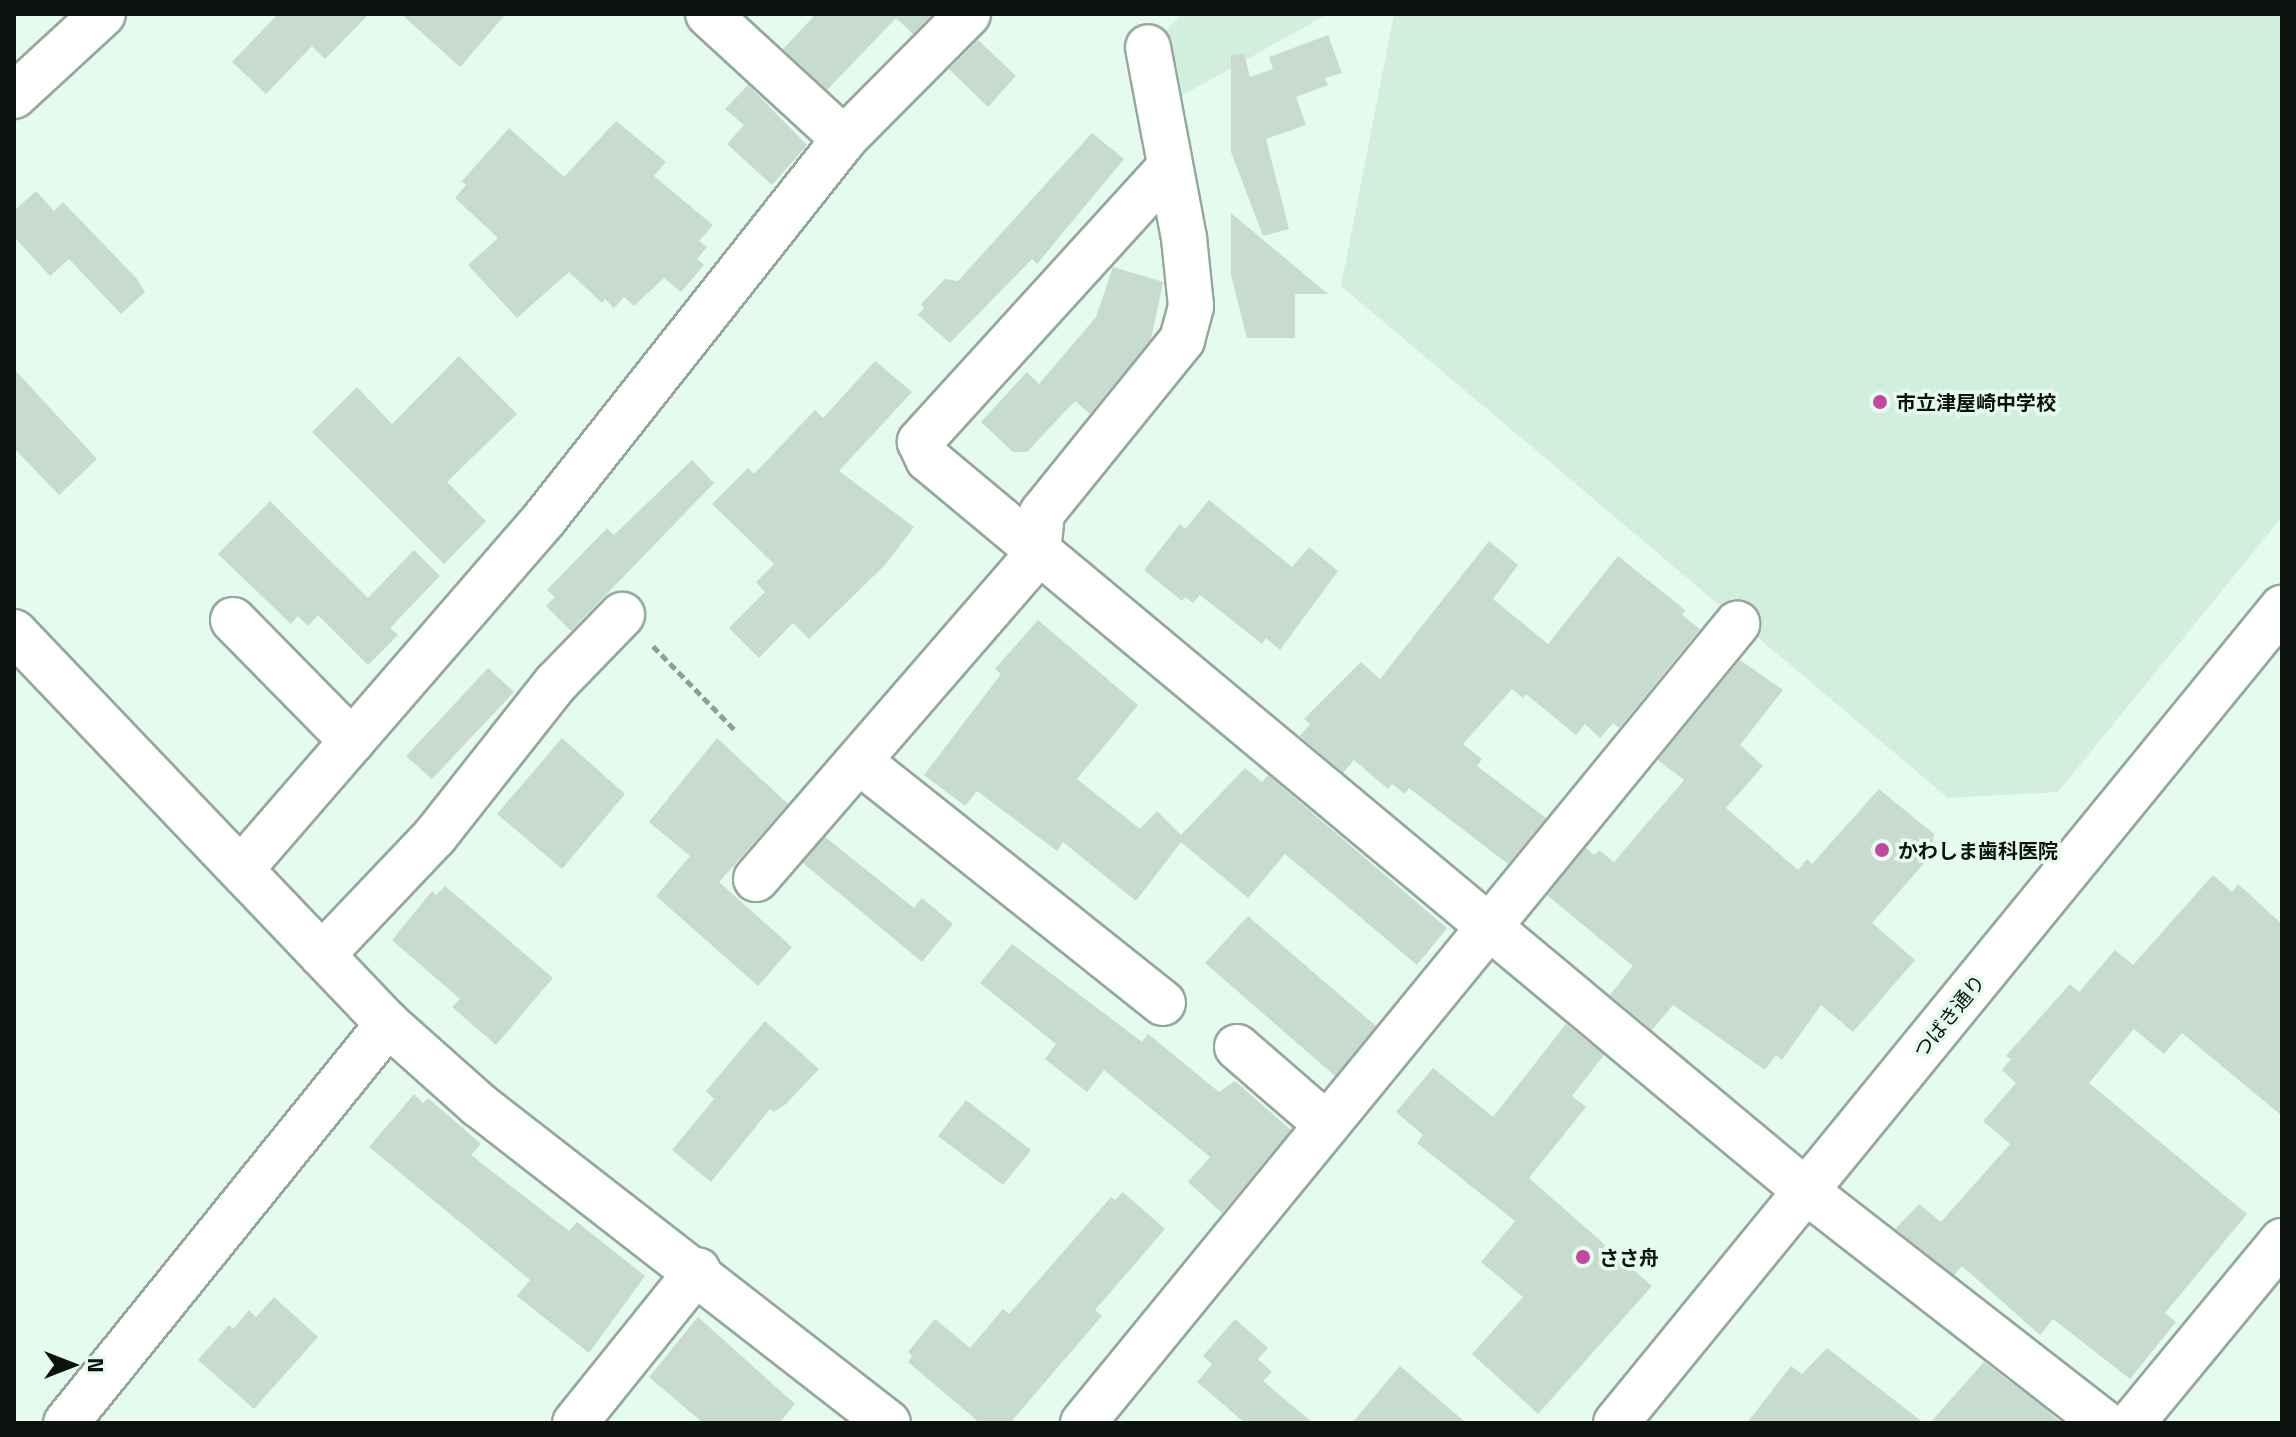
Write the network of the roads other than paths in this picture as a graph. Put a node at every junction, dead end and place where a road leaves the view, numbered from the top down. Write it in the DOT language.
graph roads {
  1 [pos="103,14"];
  2 [pos="708,14"];
  3 [pos="968,14"];
  4 [pos="1148,47"];
  5 [pos="14,96"];
  6 [pos="844,139"];
  7 [pos="1168,169"];
  8 [pos="1038,553"];
  9 [pos="2282,608"];
  10 [pos="622,615"];
  11 [pos="233,620"];
  12 [pos="1737,624"];
  13 [pos="14,632"];
  14 [pos="352,741"];
  15 [pos="860,762"];
  16 [pos="242,868"];
  17 [pos="756,879"];
  18 [pos="1489,930"];
  19 [pos="322,955"];
  20 [pos="1163,1003"];
  21 [pos="388,1024"];
  22 [pos="1237,1047"];
  23 [pos="1327,1125"];
  24 [pos="1806,1191"];
  25 [pos="2282,1241"];
  26 [pos="698,1270"];
  27 [pos="66,1423"];
  28 [pos="575,1423"];
  29 [pos="888,1423"];
  30 [pos="1083,1423"];
  31 [pos="1616,1423"];
  32 [pos="2104,1423"];
  33 [pos="2132,1423"];
  1 -- 5 [label="street"];
  2 -- 6 [label="street"];
  3 -- 6 [label="street"];
  4 -- 7 [label="street"];
  6 -- 14 [label="street"];
  7 -- 8 [label="street"];
  7 -- 8 [label="street"];
  8 -- 15 [label="street"];
  8 -- 18 [label="street"];
  9 -- 24 [label="street, つばき通り"];
  10 -- 19 [label="street"];
  11 -- 14 [label="street"];
  12 -- 18 [label="street"];
  13 -- 16 [label="street"];
  14 -- 16 [label="street"];
  15 -- 17 [label="street"];
  15 -- 20 [label="street"];
  16 -- 19 [label="street"];
  18 -- 23 [label="street"];
  18 -- 24 [label="street"];
  19 -- 21 [label="street"];
  21 -- 26 [label="street"];
  21 -- 27 [label="street"];
  22 -- 23 [label="street"];
  23 -- 30 [label="street"];
  24 -- 31 [label="street, つばき通り"];
  24 -- 32 [label="street"];
  25 -- 33 [label="street"];
  26 -- 28 [label="street"];
  26 -- 29 [label="street"];
}
